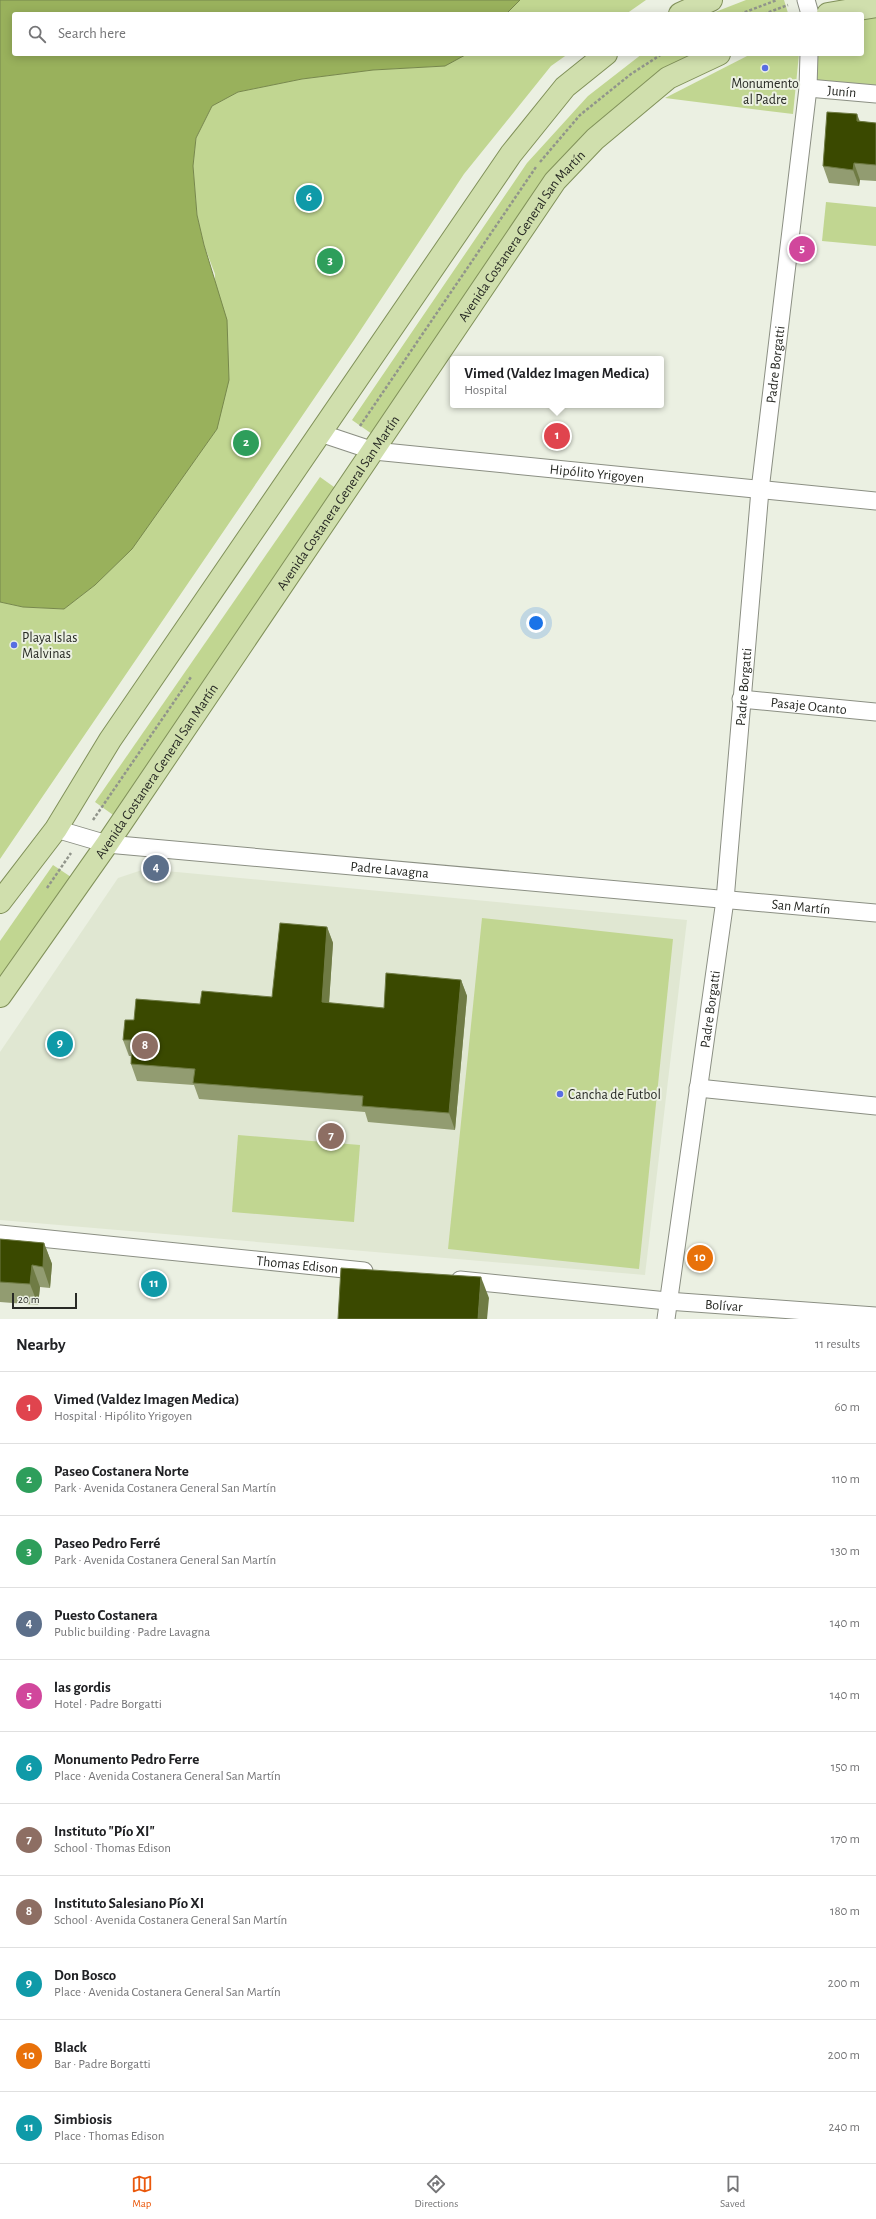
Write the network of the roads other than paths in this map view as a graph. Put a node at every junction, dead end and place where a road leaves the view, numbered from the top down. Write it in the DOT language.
graph roads {
  1 [pos="711,0"];
  2 [pos="806,0"];
  3 [pos="876,6"];
  4 [pos="684,12"];
  5 [pos="809,12"];
  6 [pos="840,12"];
  7 [pos="604,56"];
  8 [pos="715,56"];
  9 [pos="809,56"];
  10 [pos="808,88"];
  11 [pos="876,94"];
  12 [pos="320,433"];
  13 [pos="374,452"];
  14 [pos="760,490"];
  15 [pos="876,501"];
  16 [pos="741,699"];
  17 [pos="876,712"];
  18 [pos="56,828"];
  19 [pos="107,844"];
  20 [pos="725,900"];
  21 [pos="0,902"];
  22 [pos="876,913"];
  23 [pos="0,996"];
  24 [pos="698,1088"];
  25 [pos="876,1106"];
  26 [pos="0,1234"];
  27 [pos="381,1272"];
  28 [pos="445,1279"];
  29 [pos="667,1301"];
  30 [pos="876,1316"];
  31 [pos="666,1319"];
  1 -- 4 [label="main road"];
  2 -- 5 [label="street"];
  3 -- 6 [label="main road"];
  7 -- 12 [label="main road"];
  8 -- 13 [label="main road, Avenida Costanera General San Martín"];
  9 -- 10 [label="street, Padre Borgatti"];
  10 -- 11 [label="street, Junín"];
  10 -- 14 [label="street, Padre Borgatti"];
  12 -- 13 [label="street, Hipólito Yrigoyen"];
  12 -- 18 [label="main road"];
  13 -- 14 [label="street, Hipólito Yrigoyen"];
  13 -- 19 [label="main road, Avenida Costanera General San Martín"];
  14 -- 15 [label="street, Hipólito Yrigoyen"];
  14 -- 16 [label="street, Padre Borgatti"];
  16 -- 17 [label="street, Pasaje Ocanto"];
  16 -- 20 [label="street, Padre Borgatti"];
  18 -- 19 [label="street, Padre Lavagna"];
  18 -- 21 [label="main road"];
  19 -- 20 [label="street, Padre Lavagna"];
  19 -- 23 [label="main road, Avenida Costanera General San Martín"];
  20 -- 22 [label="street, San Martín"];
  20 -- 24 [label="street, Padre Borgatti"];
  24 -- 25 [label="street"];
  24 -- 29 [label="street, Padre Borgatti"];
  26 -- 27 [label="street, Thomas Edison"];
  28 -- 29 [label="street"];
  29 -- 30 [label="street, Bolívar"];
  29 -- 31 [label="street, Padre Borgatti"];
}
